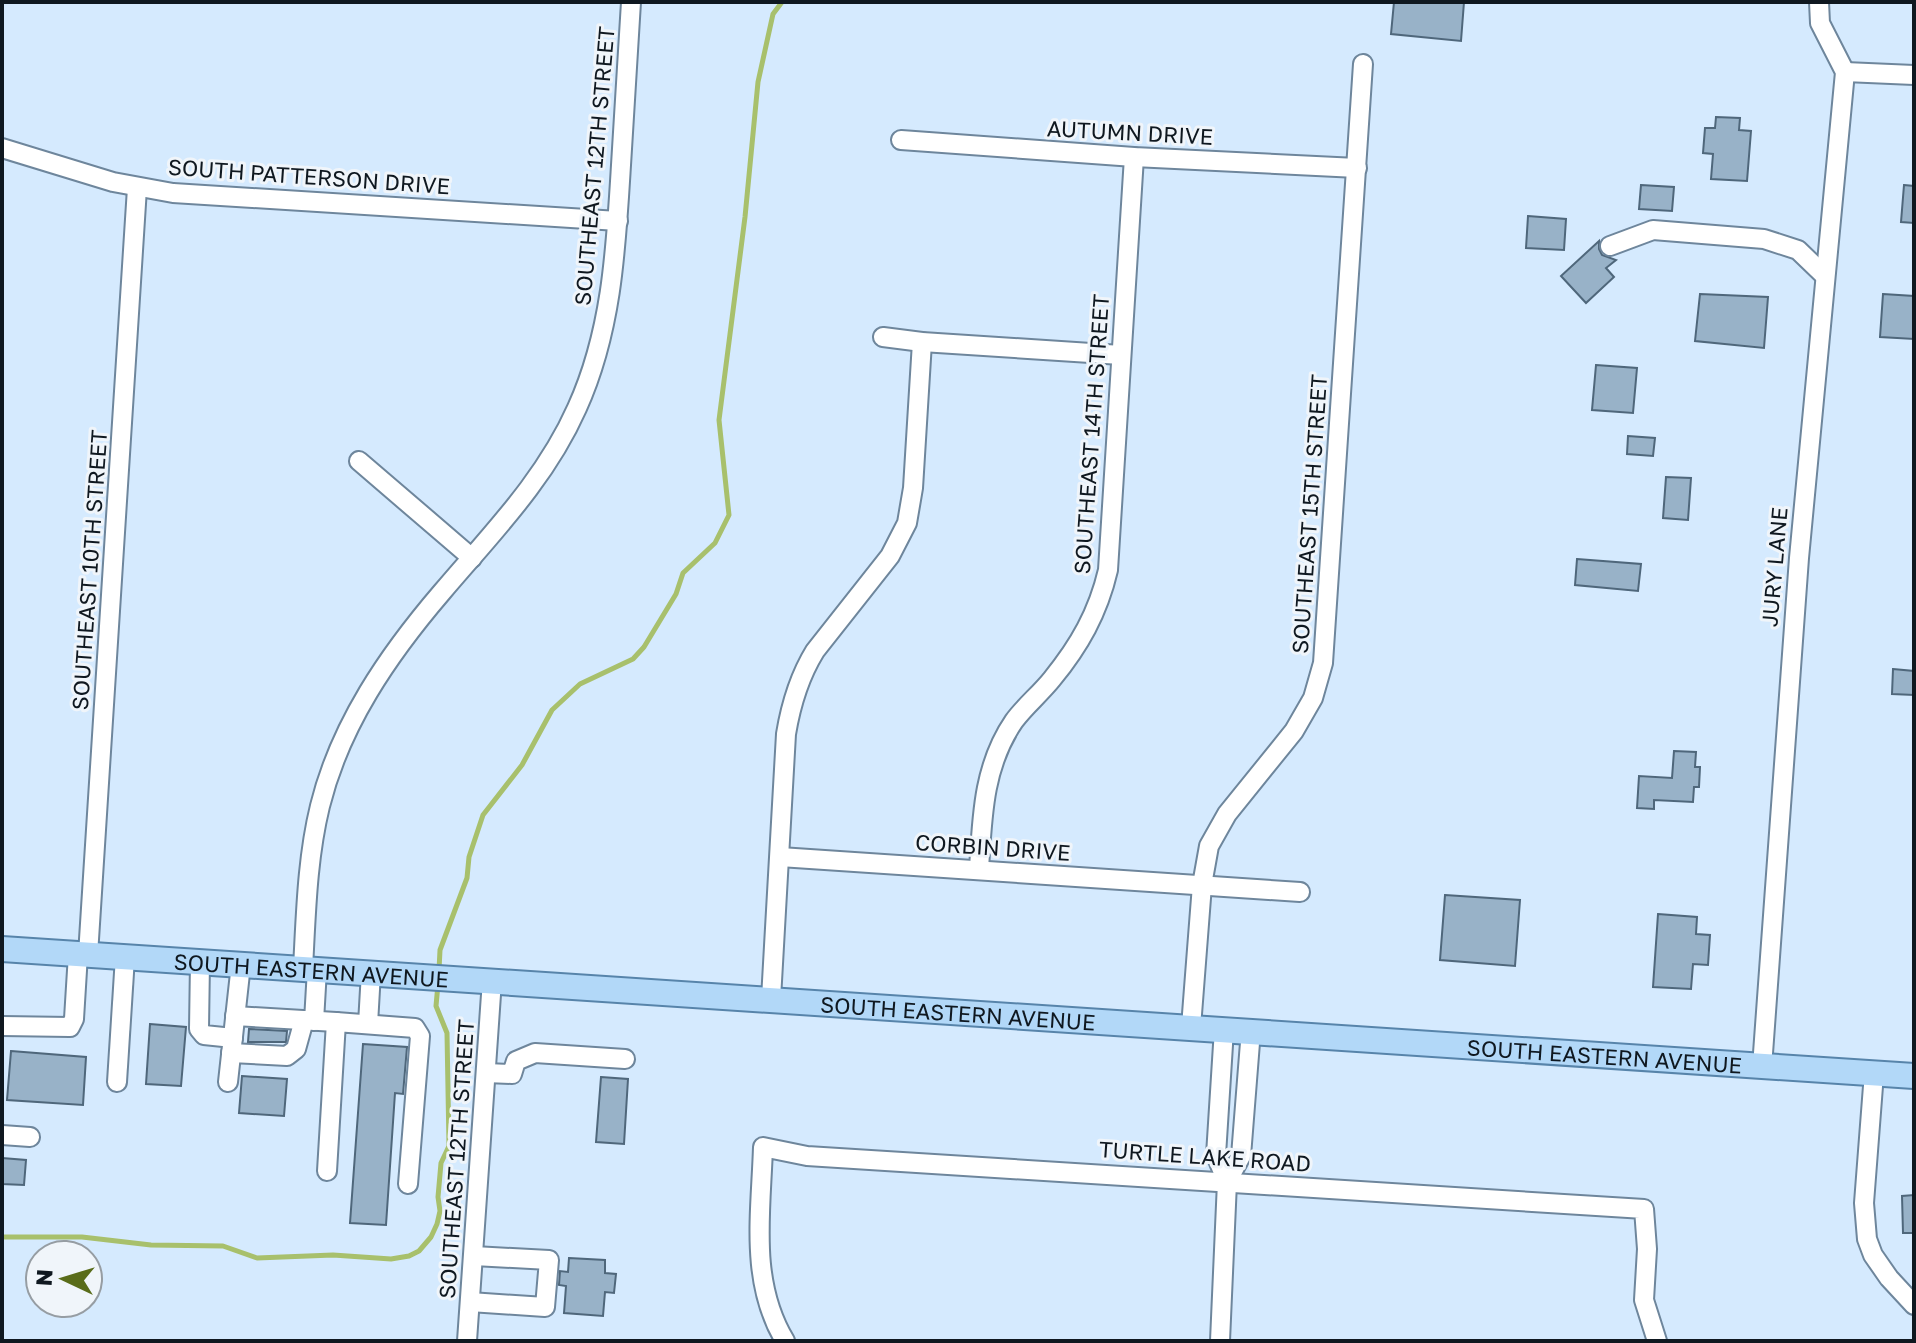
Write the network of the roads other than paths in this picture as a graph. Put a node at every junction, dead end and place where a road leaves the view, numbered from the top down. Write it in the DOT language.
graph roads {
  1 [pos="631,2"];
  2 [pos="1819,2"];
  3 [pos="1363,64"];
  4 [pos="1845,72"];
  5 [pos="1914,75"];
  6 [pos="901,140"];
  7 [pos="2,148"];
  8 [pos="1134,157"];
  9 [pos="1357,168"];
  10 [pos="137,188"];
  11 [pos="618,221"];
  12 [pos="1610,246"];
  13 [pos="1825,276"];
  14 [pos="883,337"];
  15 [pos="922,342"];
  16 [pos="1121,355"];
  17 [pos="359,461"];
  18 [pos="472,558"];
  19 [pos="780,857"];
  20 [pos="979,870"];
  21 [pos="1202,885"];
  22 [pos="1300,892"];
  23 [pos="2,949"];
  24 [pos="83,954"];
  25 [pos="125,957"];
  26 [pos="200,962"];
  27 [pos="241,964"];
  28 [pos="310,968"];
  29 [pos="371,972"];
  30 [pos="492,980"];
  31 [pos="771,999"];
  32 [pos="235,1016"];
  33 [pos="309,1021"];
  34 [pos="336,1022"];
  35 [pos="368,1024"];
  36 [pos="2,1026"];
  37 [pos="1191,1027"];
  38 [pos="1224,1029"];
  39 [pos="1251,1030"];
  40 [pos="232,1045"];
  41 [pos="625,1059"];
  42 [pos="1762,1067"];
  43 [pos="486,1073"];
  44 [pos="1874,1073"];
  45 [pos="1914,1076"];
  46 [pos="117,1082"];
  47 [pos="228,1082"];
  48 [pos="2,1135"];
  49 [pos="30,1137"];
  50 [pos="327,1171"];
  51 [pos="1227,1182"];
  52 [pos="408,1184"];
  53 [pos="474,1256"];
  54 [pos="470,1302"];
  55 [pos="1914,1305"];
  56 [pos="467,1341"];
  57 [pos="785,1341"];
  58 [pos="1220,1341"];
  59 [pos="1657,1341"];
  1 -- 11 [label="street, SOUTHEAST 12TH STREET"];
  2 -- 4 [label="street"];
  3 -- 9 [label="street, SOUTHEAST 15TH STREET"];
  4 -- 5 [label="street"];
  4 -- 13 [label="street, JURY LANE"];
  6 -- 8 [label="street, AUTUMN DRIVE"];
  7 -- 10 [label="street, SOUTH PATTERSON DRIVE"];
  8 -- 9 [label="street, AUTUMN DRIVE"];
  8 -- 16 [label="street, SOUTHEAST 14TH STREET"];
  9 -- 21 [label="street, SOUTHEAST 15TH STREET"];
  10 -- 11 [label="street, SOUTH PATTERSON DRIVE"];
  10 -- 24 [label="street, SOUTHEAST 10TH STREET"];
  11 -- 18 [label="street, SOUTHEAST 12TH STREET"];
  12 -- 13 [label="street"];
  13 -- 42 [label="street, JURY LANE"];
  14 -- 15 [label="street"];
  15 -- 16 [label="street"];
  15 -- 19 [label="street"];
  16 -- 20 [label="street, SOUTHEAST 14TH STREET"];
  17 -- 18 [label="street"];
  18 -- 28 [label="street, SOUTHEAST 12TH STREET"];
  19 -- 20 [label="street, CORBIN DRIVE"];
  19 -- 31 [label="street"];
  20 -- 21 [label="street, CORBIN DRIVE"];
  21 -- 22 [label="street, CORBIN DRIVE"];
  21 -- 37 [label="street, SOUTHEAST 15TH STREET"];
  23 -- 24 [label="main road, SOUTH EASTERN AVENUE"];
  24 -- 25 [label="main road, SOUTH EASTERN AVENUE"];
  24 -- 36 [label="street, SOUTHEAST 10TH STREET"];
  25 -- 26 [label="main road, SOUTH EASTERN AVENUE"];
  25 -- 46 [label="street"];
  26 -- 27 [label="main road, SOUTH EASTERN AVENUE"];
  26 -- 40 [label="street"];
  27 -- 28 [label="main road, SOUTH EASTERN AVENUE"];
  27 -- 32 [label="street"];
  28 -- 29 [label="main road, SOUTH EASTERN AVENUE"];
  28 -- 33 [label="street, SOUTHEAST 12TH STREET"];
  29 -- 30 [label="main road, SOUTH EASTERN AVENUE"];
  29 -- 35 [label="street"];
  30 -- 31 [label="main road, SOUTH EASTERN AVENUE"];
  30 -- 43 [label="street, SOUTHEAST 12TH STREET"];
  31 -- 37 [label="main road, SOUTH EASTERN AVENUE"];
  32 -- 33 [label="street"];
  32 -- 40 [label="street"];
  33 -- 34 [label="street"];
  33 -- 40 [label="street"];
  34 -- 35 [label="street"];
  34 -- 50 [label="street"];
  35 -- 52 [label="street"];
  37 -- 38 [label="main road, SOUTH EASTERN AVENUE"];
  38 -- 39 [label="main road, SOUTH EASTERN AVENUE"];
  38 -- 51 [label="street"];
  39 -- 42 [label="main road, SOUTH EASTERN AVENUE"];
  39 -- 51 [label="street"];
  40 -- 47 [label="street"];
  41 -- 43 [label="street"];
  42 -- 44 [label="main road, SOUTH EASTERN AVENUE"];
  43 -- 53 [label="street, SOUTHEAST 12TH STREET"];
  44 -- 45 [label="main road, SOUTH EASTERN AVENUE"];
  44 -- 55 [label="street"];
  48 -- 49 [label="street"];
  51 -- 57 [label="street, TURTLE LAKE ROAD"];
  51 -- 58 [label="street"];
  51 -- 59 [label="street, TURTLE LAKE ROAD"];
  53 -- 54 [label="street, SOUTHEAST 12TH STREET"];
  53 -- 54 [label="street"];
  54 -- 56 [label="street, SOUTHEAST 12TH STREET"];
}
